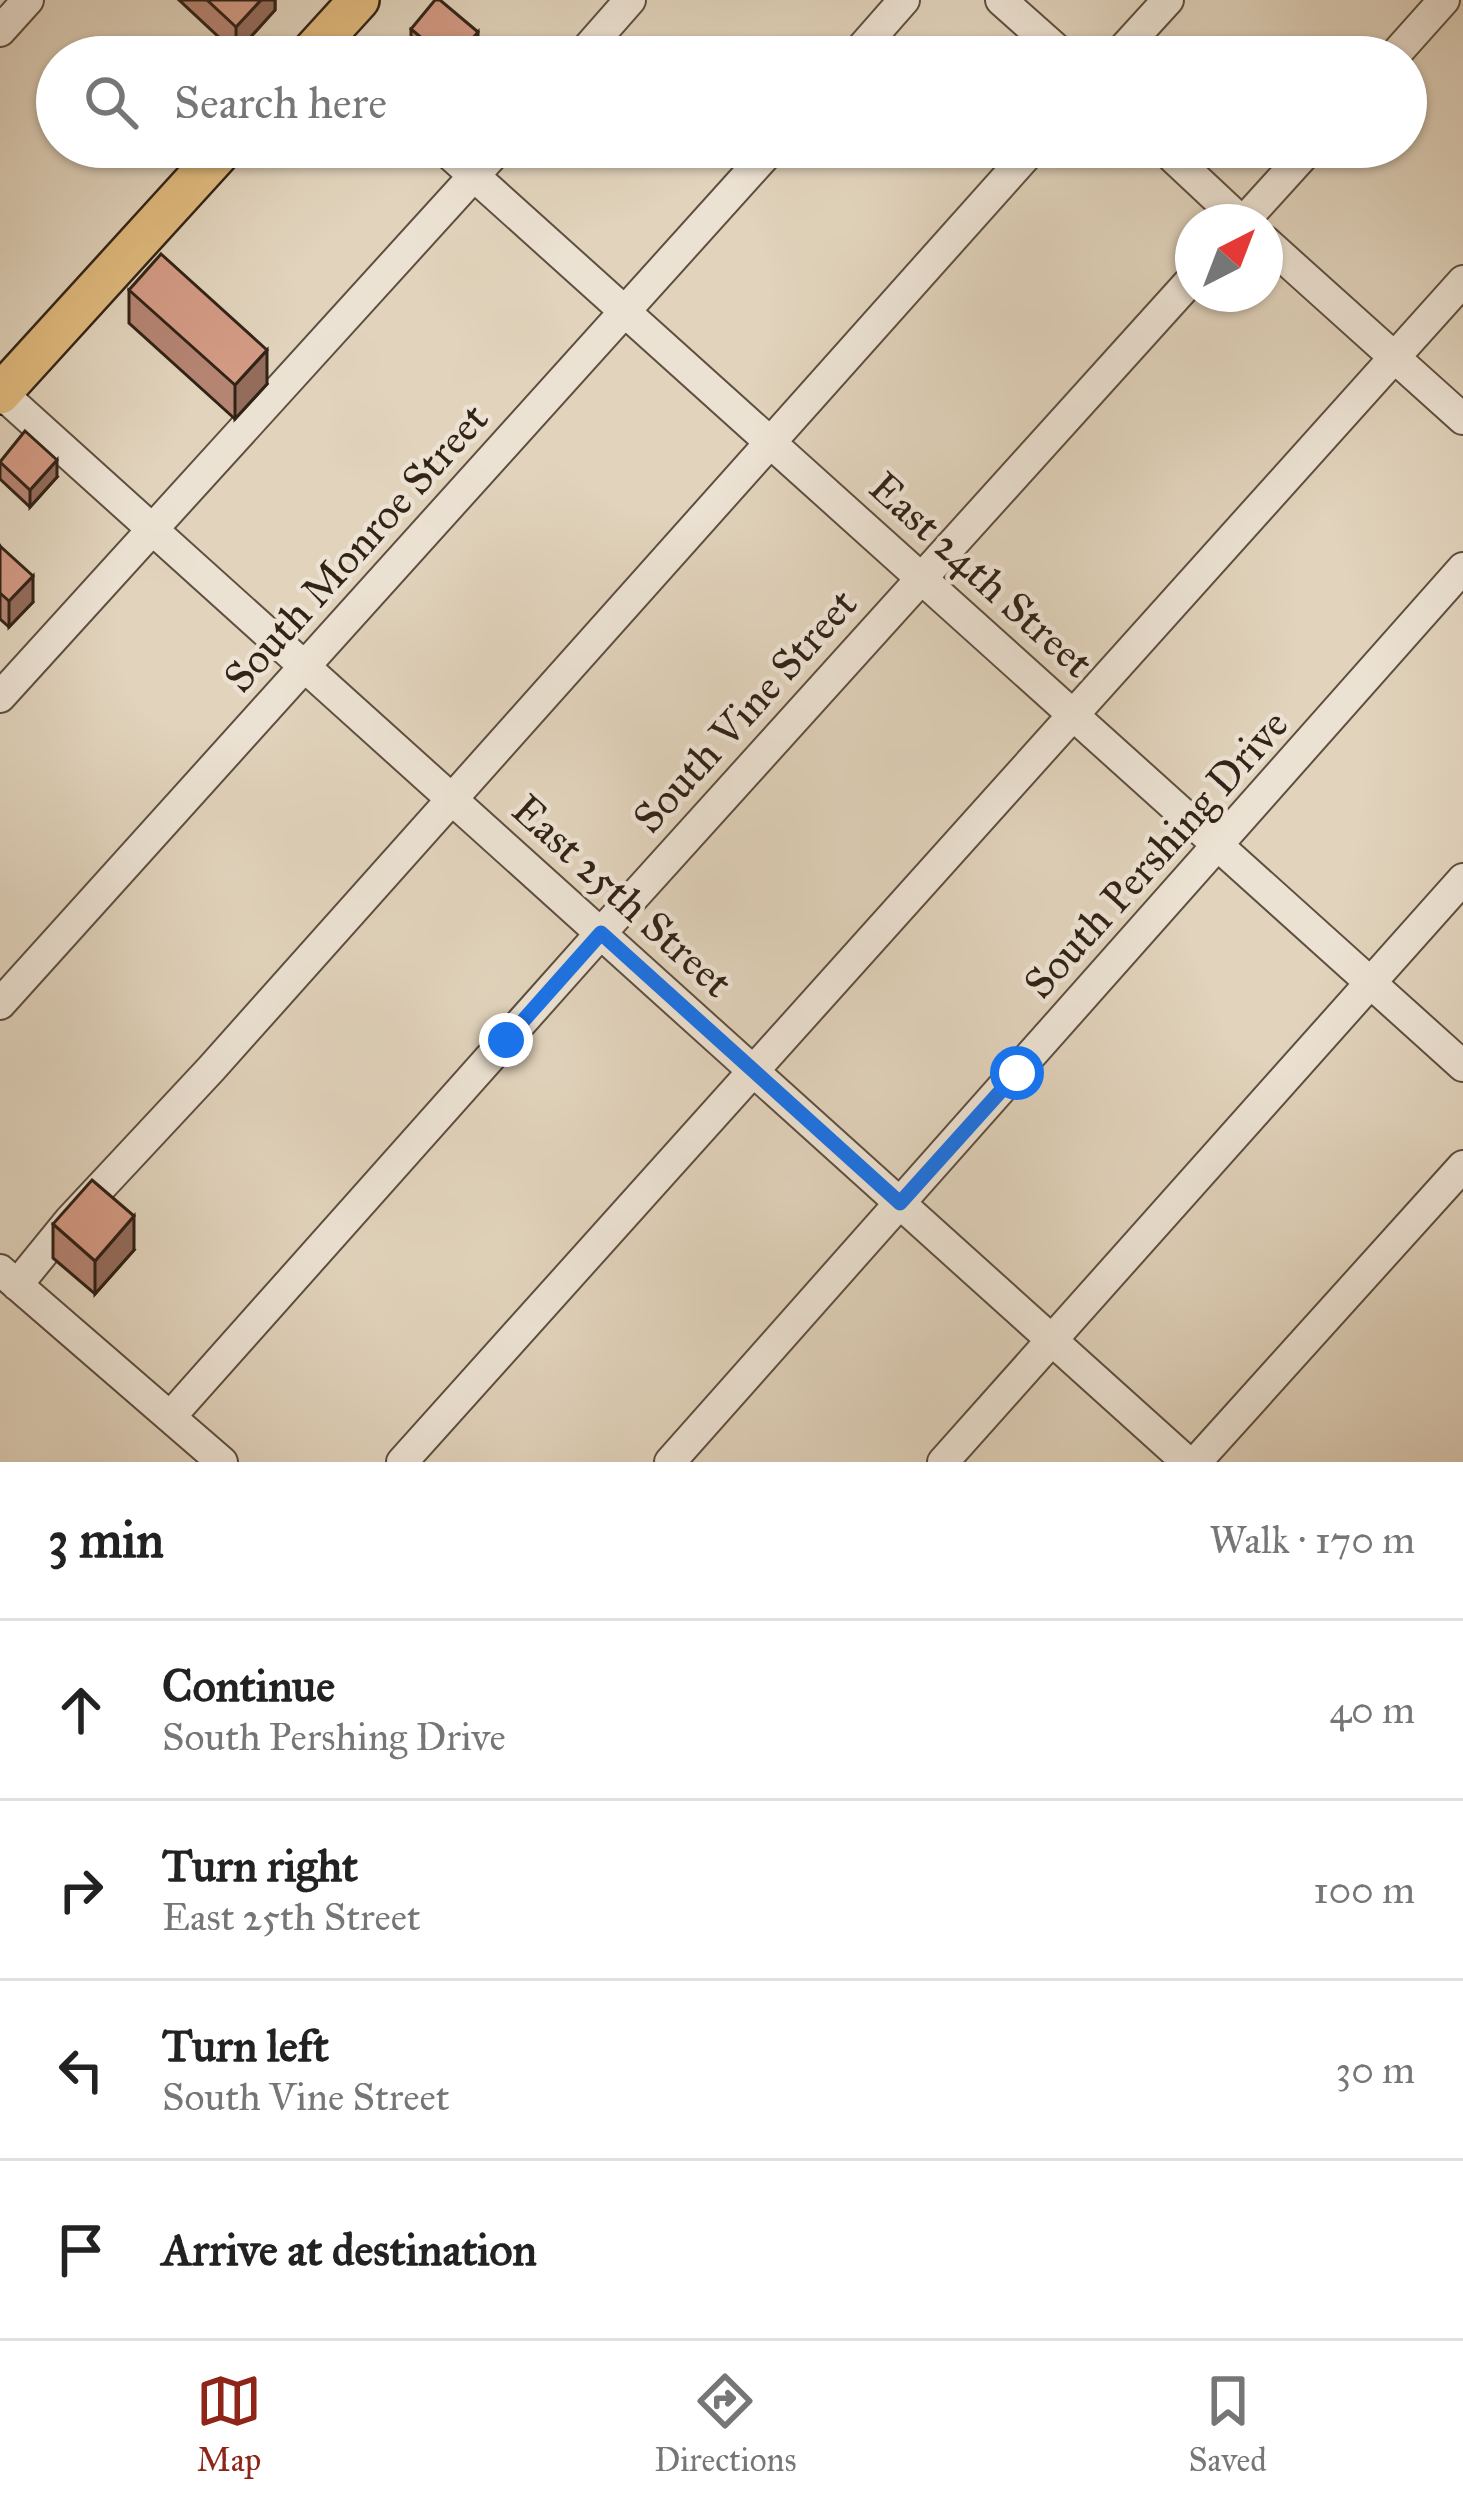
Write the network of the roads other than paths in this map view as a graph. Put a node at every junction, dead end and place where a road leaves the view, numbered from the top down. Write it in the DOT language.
graph roads {
  1 [pos="28,0"];
  2 [pos="358,0"];
  3 [pos="630,0"];
  4 [pos="904,0"];
  5 [pos="1001,0"];
  6 [pos="1168,0"];
  7 [pos="1444,0"];
  8 [pos="0,32"];
  9 [pos="334,36"];
  10 [pos="598,36"];
  11 [pos="872,36"];
  12 [pos="1041,36"];
  13 [pos="1135,36"];
  14 [pos="1412,36"];
  15 [pos="206,168"];
  16 [pos="465,168"];
  17 [pos="481,168"];
  18 [pos="754,168"];
  19 [pos="1015,168"];
  20 [pos="1185,168"];
  21 [pos="1292,168"];
  22 [pos="474,176"];
  23 [pos="1224,204"];
  24 [pos="1259,204"];
  25 [pos="1283,257"];
  26 [pos="1463,281"];
  27 [pos="1175,298"];
  28 [pos="626,313"];
  29 [pos="1394,358"];
  30 [pos="0,393"];
  31 [pos="1463,419"];
  32 [pos="770,443"];
  33 [pos="151,528"];
  34 [pos="1463,568"];
  35 [pos="922,579"];
  36 [pos="306,667"];
  37 [pos="0,697"];
  38 [pos="1073,713"];
  39 [pos="451,797"];
  40 [pos="1221,845"];
  41 [pos="1463,879"];
  42 [pos="601,933"];
  43 [pos="1371,982"];
  44 [pos="0,1004"];
  45 [pos="1463,1066"];
  46 [pos="752,1069"];
  47 [pos="1463,1166"];
  48 [pos="900,1203"];
  49 [pos="9,1278"];
  50 [pos="1051,1340"];
  51 [pos="170,1418"];
  52 [pos="222,1462"];
  53 [pos="402,1462"];
  54 [pos="670,1462"];
  55 [pos="943,1462"];
  56 [pos="1191,1462"];
  1 -- 8 [label="street"];
  2 -- 9 [label="main road"];
  3 -- 10 [label="street"];
  4 -- 11 [label="street"];
  5 -- 12 [label="street"];
  6 -- 13 [label="street"];
  7 -- 14 [label="street"];
  15 -- 30 [label="main road"];
  16 -- 22 [label="street, East 24th Street"];
  17 -- 22 [label="street"];
  18 -- 28 [label="street, South Monroe Street"];
  19 -- 32 [label="street"];
  20 -- 23 [label="street"];
  21 -- 24 [label="street"];
  22 -- 28 [label="street, East 24th Street"];
  22 -- 33 [label="street"];
  25 -- 29 [label="street"];
  26 -- 29 [label="street"];
  27 -- 35 [label="street, South Vine Street"];
  28 -- 32 [label="street, East 24th Street"];
  28 -- 36 [label="street, South Monroe Street"];
  29 -- 31 [label="street"];
  29 -- 38 [label="street"];
  30 -- 33 [label="street, East 25th Street"];
  32 -- 35 [label="street, East 24th Street"];
  32 -- 39 [label="street"];
  33 -- 36 [label="street, East 25th Street"];
  33 -- 37 [label="street"];
  34 -- 40 [label="street, South Pershing Drive"];
  35 -- 38 [label="street, East 24th Street"];
  35 -- 42 [label="street, South Vine Street"];
  36 -- 39 [label="street, East 25th Street"];
  36 -- 44 [label="street, South Monroe Street"];
  38 -- 40 [label="street, East 24th Street"];
  38 -- 46 [label="street"];
  39 -- 42 [label="street, East 25th Street"];
  39 -- 49 [label="street"];
  40 -- 43 [label="street, East 24th Street"];
  40 -- 48 [label="street, South Pershing Drive"];
  41 -- 43 [label="street"];
  42 -- 46 [label="street, East 25th Street"];
  42 -- 51 [label="street, South Vine Street"];
  43 -- 45 [label="street, East 24th Street"];
  43 -- 50 [label="street"];
  46 -- 48 [label="street, East 25th Street"];
  46 -- 53 [label="street"];
  47 -- 56 [label="street"];
  48 -- 50 [label="street, East 25th Street"];
  48 -- 54 [label="street, South Pershing Drive"];
  49 -- 51 [label="street"];
  50 -- 55 [label="street"];
  50 -- 56 [label="street, East 25th Street"];
  51 -- 52 [label="street"];
}
